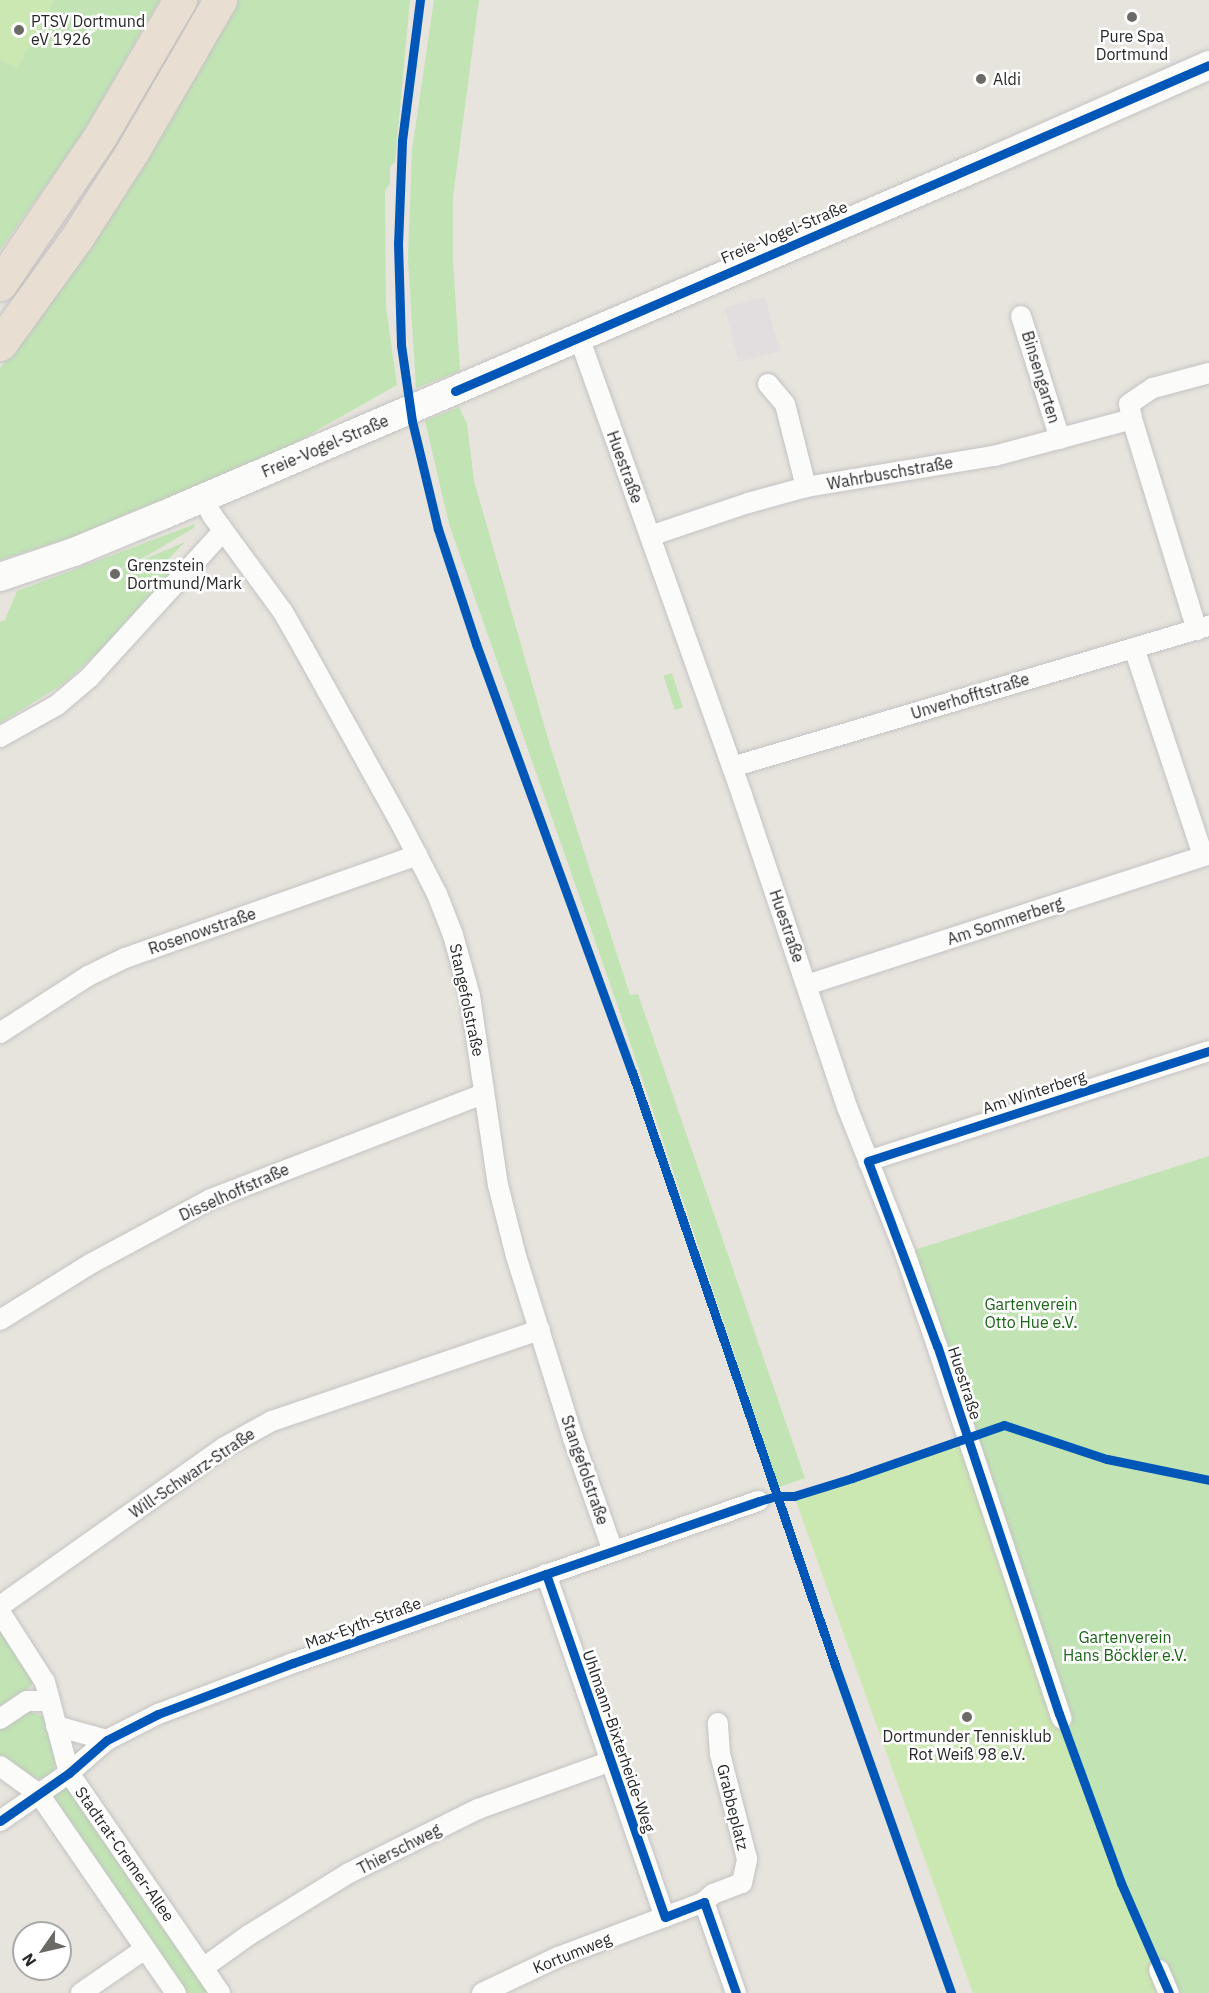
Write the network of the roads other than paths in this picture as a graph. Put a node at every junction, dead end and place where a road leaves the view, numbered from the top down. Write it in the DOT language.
graph roads {
  1 [pos="180,0"];
  2 [pos="220,0"];
  3 [pos="1209,65"];
  4 [pos="0,284"];
  5 [pos="1021,316"];
  6 [pos="579,337"];
  7 [pos="0,344"];
  8 [pos="1209,373"];
  9 [pos="768,384"];
  10 [pos="1132,419"];
  11 [pos="1060,439"];
  12 [pos="806,487"];
  13 [pos="203,498"];
  14 [pos="223,531"];
  15 [pos="650,536"];
  16 [pos="0,577"];
  17 [pos="1203,628"];
  18 [pos="1134,648"];
  19 [pos="0,737"];
  20 [pos="732,766"];
  21 [pos="417,855"];
  22 [pos="1206,855"];
  23 [pos="807,985"];
  24 [pos="0,1033"];
  25 [pos="1209,1051"];
  26 [pos="483,1094"];
  27 [pos="868,1161"];
  28 [pos="0,1320"];
  29 [pos="540,1330"];
  30 [pos="759,1501"];
  31 [pos="614,1551"];
  32 [pos="546,1574"];
  33 [pos="0,1606"];
  34 [pos="0,1612"];
  35 [pos="50,1701"];
  36 [pos="0,1719"];
  37 [pos="1062,1719"];
  38 [pos="718,1723"];
  39 [pos="56,1726"];
  40 [pos="107,1740"];
  41 [pos="611,1761"];
  42 [pos="0,1766"];
  43 [pos="69,1773"];
  44 [pos="39,1794"];
  45 [pos="0,1821"];
  46 [pos="704,1902"];
  47 [pos="665,1917"];
  48 [pos="145,1949"];
  49 [pos="203,1968"];
  50 [pos="1159,1970"];
  51 [pos="81,1993"];
  52 [pos="176,1993"];
  53 [pos="220,1993"];
  54 [pos="482,1993"];
  55 [pos="736,1993"];
  56 [pos="1169,1993"];
  1 -- 4 [label="highway"];
  2 -- 7 [label="highway"];
  3 -- 6 [label="street, Freie-Vogel-Straße"];
  5 -- 11 [label="street, Binsengarten"];
  6 -- 13 [label="street, Freie-Vogel-Straße"];
  6 -- 15 [label="street, Huestraße"];
  8 -- 10 [label="street"];
  9 -- 12 [label="street"];
  10 -- 11 [label="street, Wahrbuschstraße"];
  10 -- 17 [label="street"];
  11 -- 12 [label="street, Wahrbuschstraße"];
  12 -- 15 [label="street, Wahrbuschstraße"];
  13 -- 14 [label="street, Stangefolstraße"];
  13 -- 16 [label="street, Freie-Vogel-Straße"];
  14 -- 19 [label="street"];
  14 -- 21 [label="street, Stangefolstraße"];
  15 -- 20 [label="street, Huestraße"];
  17 -- 18 [label="street, Unverhofftstraße"];
  18 -- 20 [label="street, Unverhofftstraße"];
  18 -- 22 [label="street, Am Sommerberg"];
  20 -- 23 [label="street, Huestraße"];
  21 -- 24 [label="street, Rosenowstraße"];
  21 -- 26 [label="street, Stangefolstraße"];
  22 -- 23 [label="street, Am Sommerberg"];
  23 -- 27 [label="street, Huestraße"];
  25 -- 27 [label="street, Am Winterberg"];
  26 -- 28 [label="street, Disselhoffstraße"];
  26 -- 29 [label="street, Stangefolstraße"];
  27 -- 37 [label="street, Huestraße"];
  29 -- 31 [label="street, Stangefolstraße"];
  29 -- 33 [label="street, Will-Schwarz-Straße"];
  30 -- 31 [label="street, Max-Eyth-Straße"];
  31 -- 32 [label="street, Max-Eyth-Straße"];
  32 -- 40 [label="street, Max-Eyth-Straße"];
  32 -- 41 [label="street, Uhlmann-Bixterheide-Weg"];
  34 -- 35 [label="street, Stadtrat-Cremer-Allee"];
  35 -- 36 [label="street"];
  35 -- 39 [label="street, Stadtrat-Cremer-Allee"];
  38 -- 46 [label="street, Grabbeplatz"];
  39 -- 40 [label="street"];
  39 -- 43 [label="street, Stadtrat-Cremer-Allee"];
  40 -- 43 [label="street, Max-Eyth-Straße"];
  41 -- 47 [label="street, Uhlmann-Bixterheide-Weg"];
  41 -- 49 [label="street, Thierschweg"];
  42 -- 44 [label="street"];
  43 -- 44 [label="street, Max-Eyth-Straße"];
  43 -- 49 [label="street, Stadtrat-Cremer-Allee"];
  44 -- 45 [label="street, Max-Eyth-Straße"];
  44 -- 48 [label="street"];
  46 -- 47 [label="street, Grabbeplatz"];
  46 -- 55 [label="street"];
  47 -- 54 [label="street, Kortumweg"];
  48 -- 51 [label="street"];
  48 -- 52 [label="street"];
  49 -- 53 [label="street, Stadtrat-Cremer-Allee"];
  50 -- 56 [label="street"];
}
